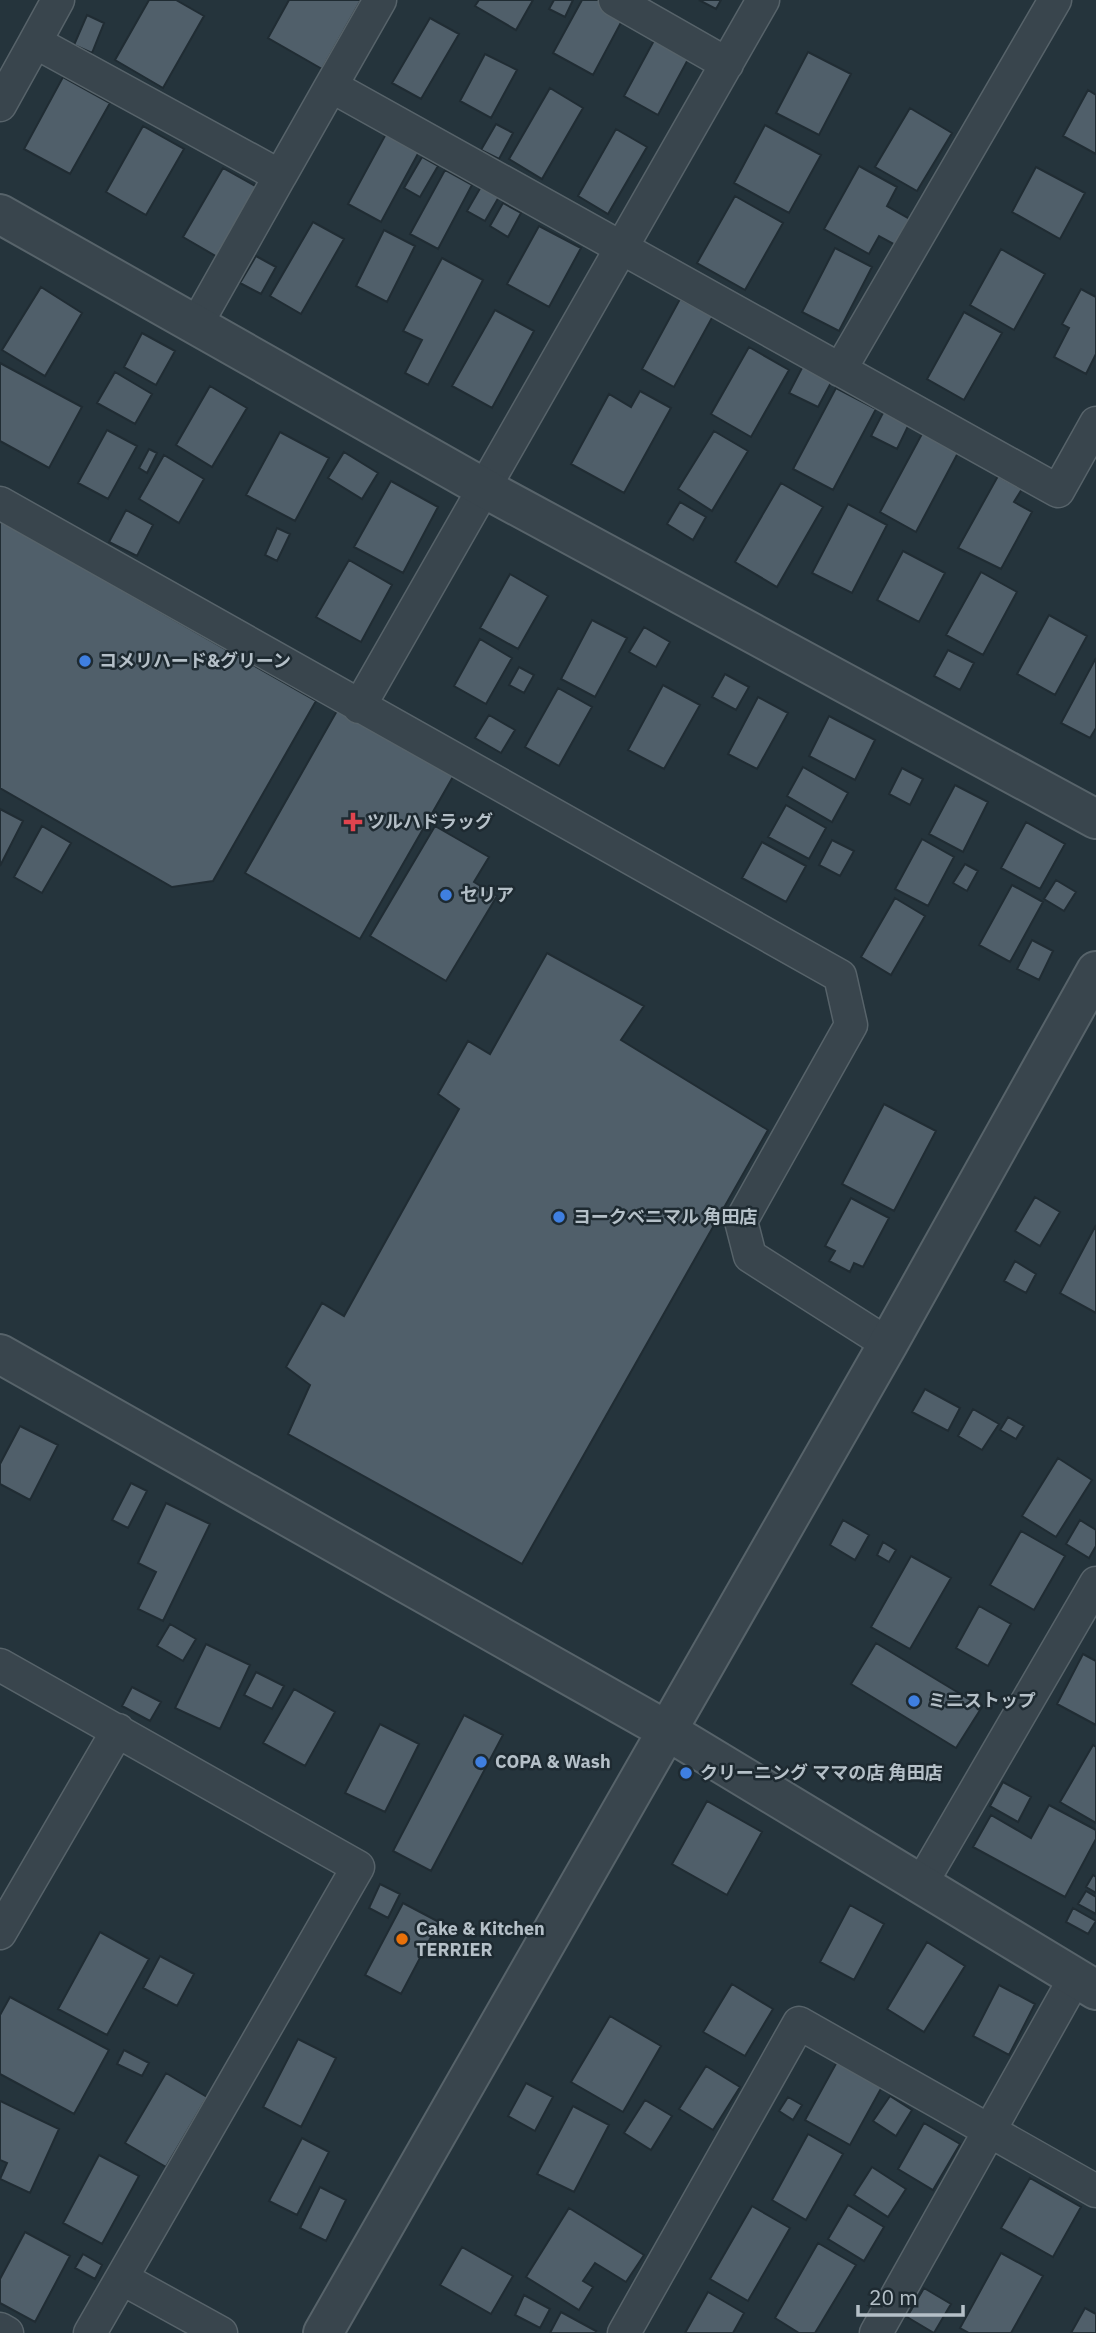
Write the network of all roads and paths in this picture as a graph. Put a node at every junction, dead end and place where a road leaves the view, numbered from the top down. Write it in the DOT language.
graph roads {
  1 [pos="58,0"];
  2 [pos="380,0"];
  3 [pos="615,0"];
  4 [pos="763,0"];
  5 [pos="1055,0"];
  6 [pos="35,42"];
  7 [pos="727,64"];
  8 [pos="331,86"];
  9 [pos="0,105"];
  10 [pos="280,176"];
  11 [pos="0,214"];
  12 [pos="621,249"];
  13 [pos="196,325"];
  14 [pos="839,370"];
  15 [pos="1096,423"];
  16 [pos="484,488"];
  17 [pos="0,503"];
  18 [pos="359,707"];
  19 [pos="1096,819"];
  20 [pos="1096,971"];
  21 [pos="888,1344"];
  22 [pos="0,1354"];
  23 [pos="1096,1583"];
  24 [pos="0,1665"];
  25 [pos="118,1730"];
  26 [pos="666,1730"];
  27 [pos="921,1884"];
  28 [pos="0,1933"];
  29 [pos="1086,1984"];
  30 [pos="990,2131"];
  31 [pos="1096,2191"];
  32 [pos="123,2279"];
  33 [pos="0,2329"];
  34 [pos="7,2333"];
  35 [pos="90,2333"];
  36 [pos="221,2333"];
  37 [pos="323,2333"];
  38 [pos="624,2333"];
  39 [pos="876,2333"];
  1 -- 6 [label="street"];
  2 -- 8 [label="street"];
  3 -- 7 [label="street"];
  4 -- 7 [label="street"];
  5 -- 14 [label="street"];
  6 -- 9 [label="street"];
  6 -- 10 [label="street"];
  7 -- 12 [label="street"];
  8 -- 10 [label="street"];
  8 -- 12 [label="street"];
  10 -- 13 [label="street"];
  11 -- 13 [label="street"];
  12 -- 14 [label="street"];
  12 -- 16 [label="street"];
  13 -- 16 [label="street"];
  14 -- 15 [label="street"];
  16 -- 18 [label="street"];
  16 -- 19 [label="street"];
  17 -- 18 [label="street"];
  18 -- 21 [label="street"];
  20 -- 21 [label="street"];
  21 -- 26 [label="street"];
  22 -- 26 [label="street"];
  23 -- 27 [label="street"];
  24 -- 25 [label="street"];
  25 -- 28 [label="street"];
  25 -- 32 [label="street"];
  26 -- 27 [label="street"];
  26 -- 37 [label="street"];
  27 -- 29 [label="street"];
  29 -- 30 [label="street"];
  30 -- 31 [label="street"];
  30 -- 38 [label="street"];
  30 -- 39 [label="street"];
  32 -- 35 [label="street"];
  32 -- 36 [label="street"];
  33 -- 34 [label="street"];
}
